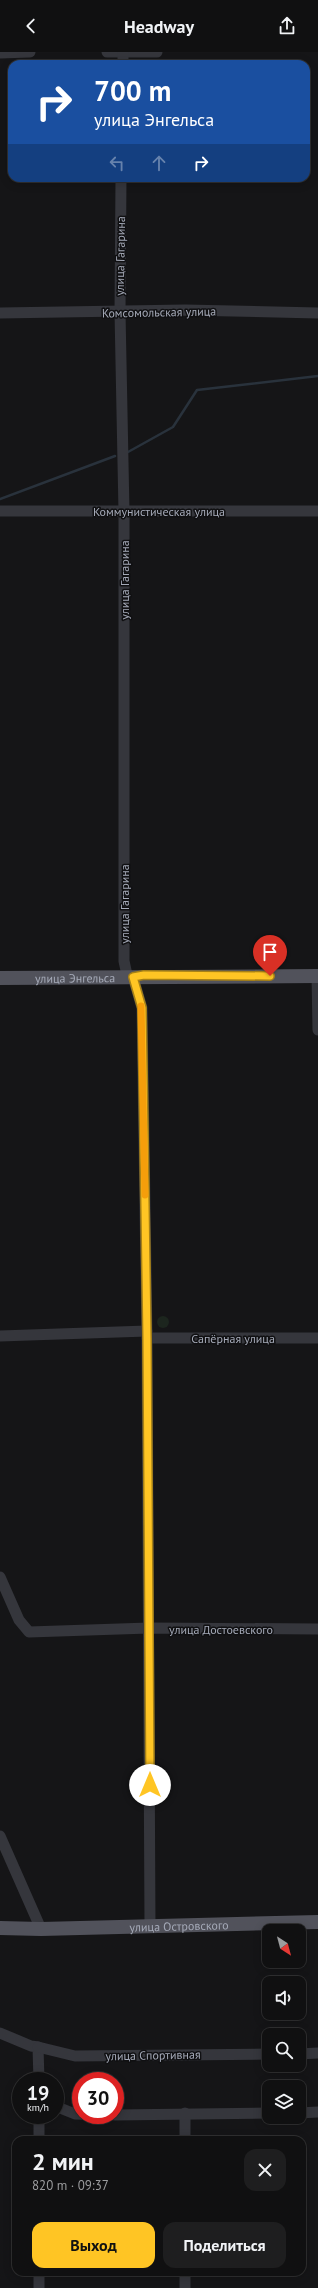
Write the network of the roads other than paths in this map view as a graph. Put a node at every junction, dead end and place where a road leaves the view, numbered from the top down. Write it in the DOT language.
graph roads {
  1 [pos="30,52"];
  2 [pos="107,52"];
  3 [pos="157,52"];
  4 [pos="0,53"];
  5 [pos="123,58"];
  6 [pos="121,182"];
  7 [pos="120,312"];
  8 [pos="0,313"];
  9 [pos="318,313"];
  10 [pos="0,511"];
  11 [pos="318,511"];
  12 [pos="124,512"];
  13 [pos="317,976"];
  14 [pos="133,977"];
  15 [pos="0,978"];
  16 [pos="318,1030"];
  17 [pos="147,1334"];
  18 [pos="0,1336"];
  19 [pos="318,1338"];
  20 [pos="0,1576"];
  21 [pos="149,1628"];
  22 [pos="318,1629"];
  23 [pos="0,1836"];
  24 [pos="318,1922"];
  25 [pos="150,1926"];
  26 [pos="0,1928"];
  27 [pos="41,1929"];
  28 [pos="0,2032"];
  29 [pos="38,2047"];
  30 [pos="318,2053"];
  31 [pos="262,2054"];
  32 [pos="306,2054"];
  33 [pos="39,2072"];
  34 [pos="318,2112"];
  35 [pos="185,2113"];
  36 [pos="262,2113"];
  37 [pos="306,2113"];
  38 [pos="124,2115"];
  39 [pos="39,2124"];
  40 [pos="39,2136"];
  41 [pos="185,2136"];
  42 [pos="39,2276"];
  43 [pos="185,2276"];
  44 [pos="39,2288"];
  45 [pos="186,2288"];
  1 -- 4 [label="street"];
  2 -- 5 [label="street"];
  3 -- 5 [label="street"];
  6 -- 7 [label="street, улица Гагарина"];
  7 -- 8 [label="street, Комсомольская улица"];
  7 -- 9 [label="street, Комсомольская улица"];
  7 -- 12 [label="street, улица Гагарина"];
  10 -- 12 [label="street, Коммунистическая улица"];
  11 -- 12 [label="street, Коммунистическая улица"];
  12 -- 14 [label="street, улица Гагарина"];
  13 -- 14 [label="main road, улица Энгельса"];
  13 -- 16 [label="street"];
  14 -- 15 [label="main road, улица Энгельса"];
  14 -- 17 [label="street"];
  17 -- 18 [label="street, Сапёрная улица"];
  17 -- 19 [label="street, Сапёрная улица"];
  17 -- 21 [label="street"];
  20 -- 21 [label="street, улица Достоевского"];
  21 -- 22 [label="street, улица Достоевского"];
  21 -- 25 [label="street"];
  23 -- 27 [label="street"];
  24 -- 25 [label="main road, улица Островского"];
  25 -- 27 [label="main road, улица Островского"];
  26 -- 27 [label="main road, улица Островского"];
  28 -- 29 [label="street, улица Спортивная"];
  29 -- 31 [label="street, улица Спортивная"];
  29 -- 33 [label="street"];
  30 -- 32 [label="street"];
  34 -- 37 [label="street"];
  35 -- 36 [label="street"];
  35 -- 38 [label="street"];
  35 -- 41 [label="street"];
  39 -- 40 [label="street"];
  42 -- 44 [label="street"];
  43 -- 45 [label="street"];
}
